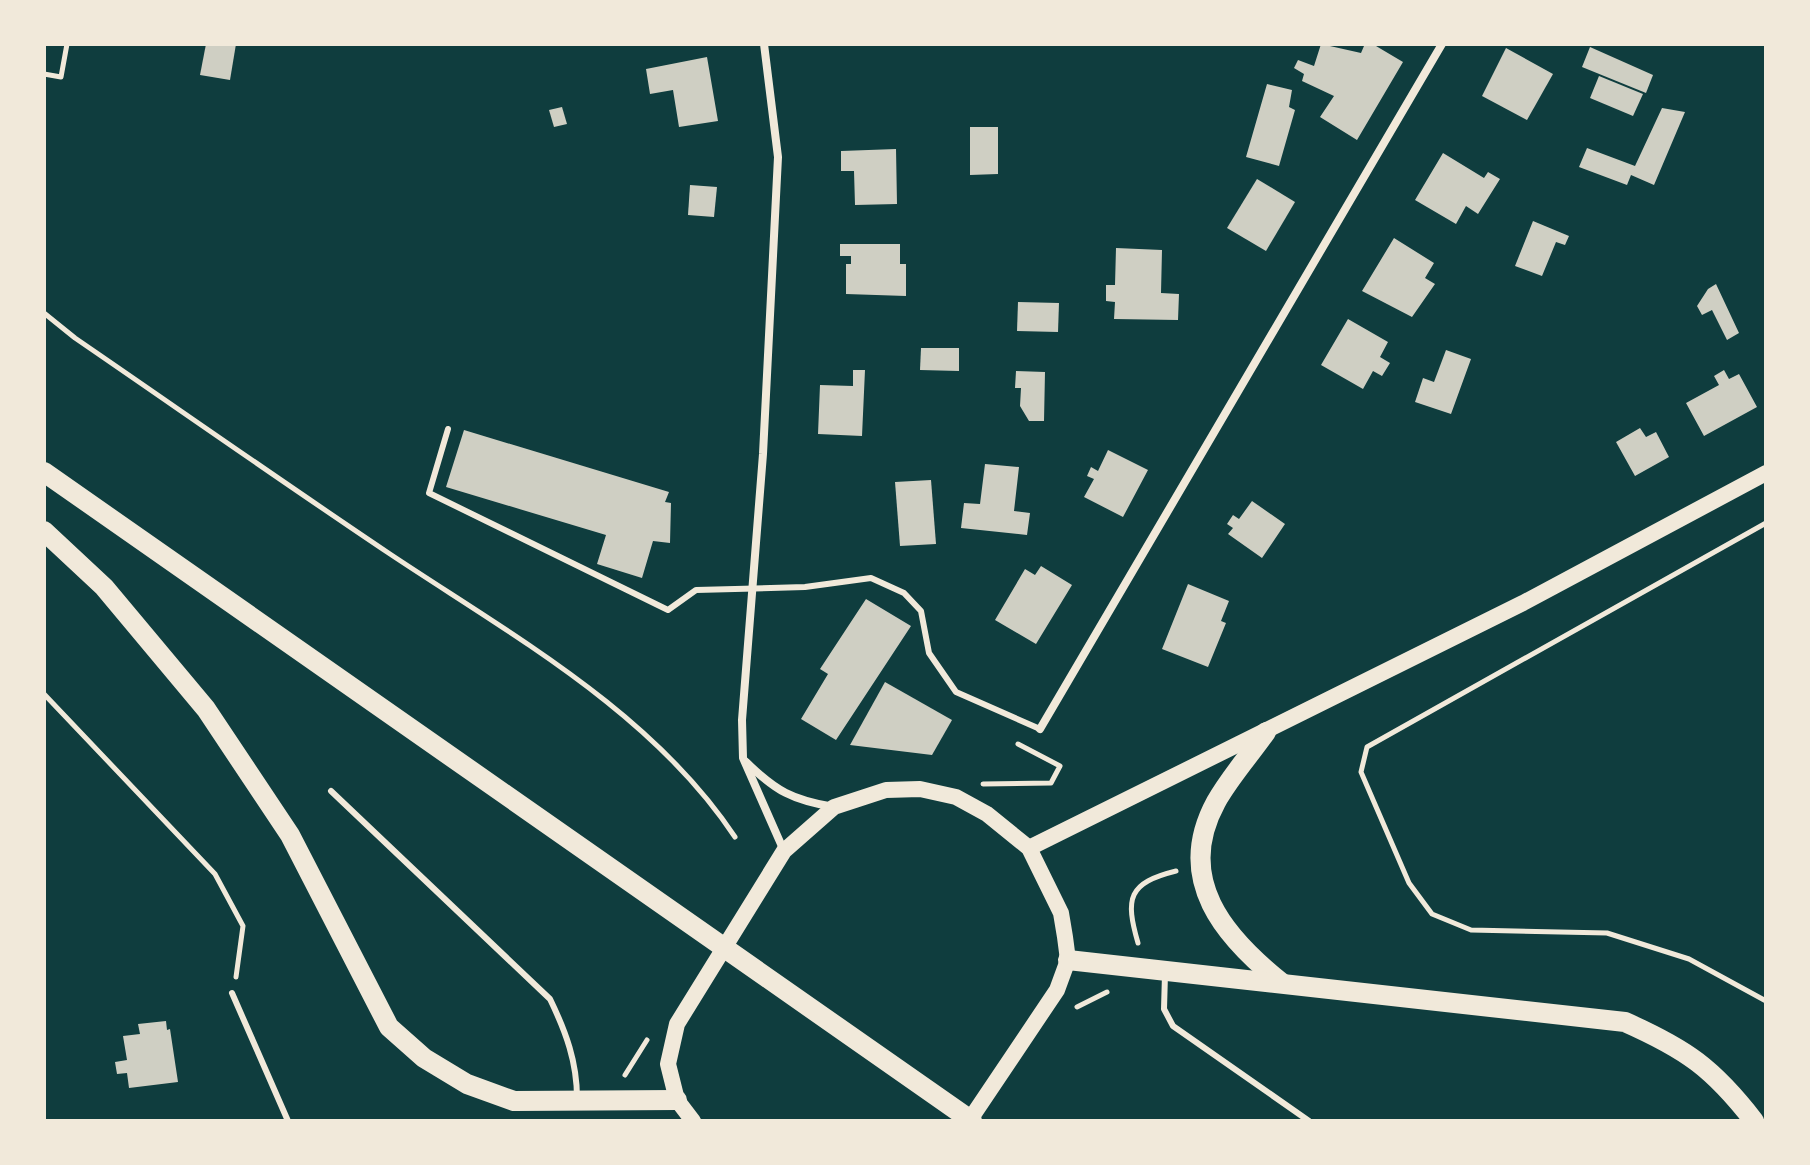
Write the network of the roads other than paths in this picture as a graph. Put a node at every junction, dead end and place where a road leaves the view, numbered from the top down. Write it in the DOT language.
graph roads {
  1 [pos="764,44"];
  2 [pos="1442,44"];
  3 [pos="448,429"];
  4 [pos="44,472"];
  5 [pos="1766,473"];
  6 [pos="44,531"];
  7 [pos="753,589"];
  8 [pos="1040,729"];
  9 [pos="1266,732"];
  10 [pos="743,758"];
  11 [pos="331,791"];
  12 [pos="834,807"];
  13 [pos="1029,848"];
  14 [pos="784,851"];
  15 [pos="1068,960"];
  16 [pos="1165,971"];
  17 [pos="1282,983"];
  18 [pos="232,993"];
  19 [pos="677,1100"];
  20 [pos="577,1102"];
  21 [pos="288,1121"];
  22 [pos="693,1121"];
  23 [pos="970,1121"];
  24 [pos="1309,1121"];
  25 [pos="1754,1121"];
  1 -- 7 [label="street"];
  2 -- 8 [label="street"];
  3 -- 7 [label="lane"];
  4 -- 23 [label="main road"];
  5 -- 9 [label="main road"];
  6 -- 20 [label="main road"];
  7 -- 8 [label="lane"];
  7 -- 10 [label="street"];
  9 -- 13 [label="main road"];
  9 -- 17 [label="main road"];
  10 -- 12 [label="street"];
  10 -- 14 [label="street"];
  11 -- 20 [label="lane"];
  12 -- 13 [label="main road"];
  12 -- 14 [label="main road"];
  13 -- 15 [label="main road"];
  14 -- 19 [label="main road"];
  15 -- 16 [label="main road"];
  15 -- 23 [label="main road"];
  16 -- 17 [label="main road"];
  16 -- 24 [label="lane"];
  17 -- 25 [label="main road"];
  18 -- 21 [label="lane"];
  19 -- 20 [label="main road"];
  19 -- 22 [label="main road"];
}
